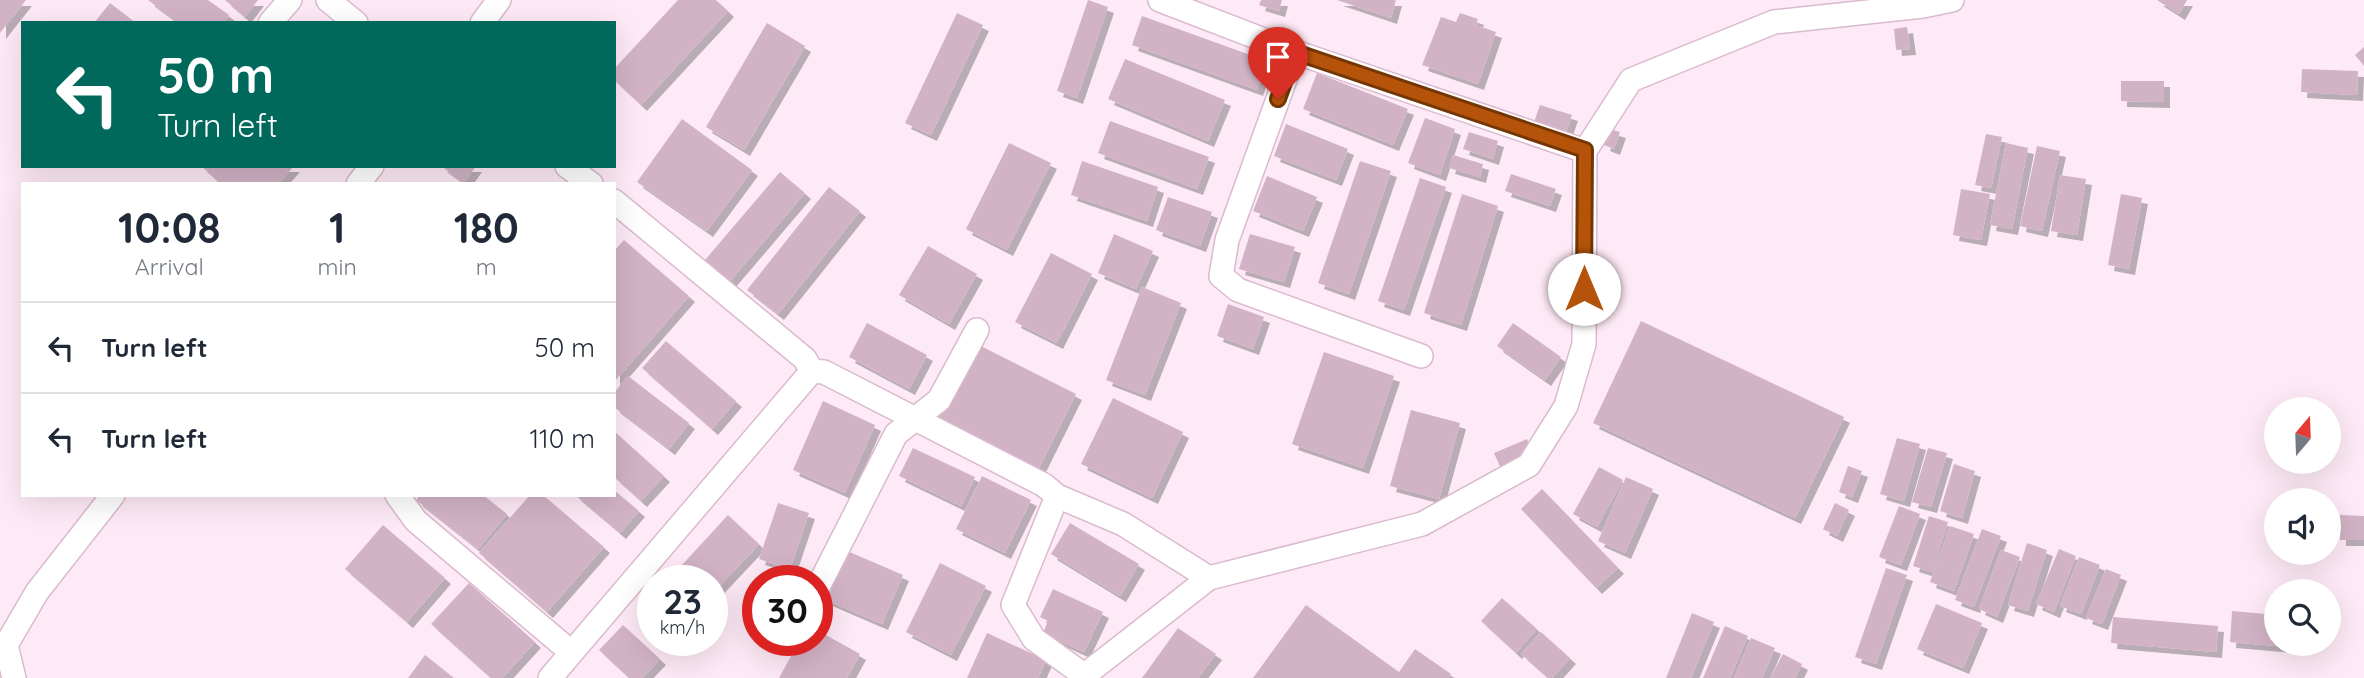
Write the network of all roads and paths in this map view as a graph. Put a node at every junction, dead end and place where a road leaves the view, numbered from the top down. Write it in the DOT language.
graph roads {
  1 [pos="290,0"];
  2 [pos="328,0"];
  3 [pos="499,0"];
  4 [pos="1160,0"];
  5 [pos="1951,0"];
  6 [pos="272,21"];
  7 [pos="354,21"];
  8 [pos="483,21"];
  9 [pos="1295,52"];
  10 [pos="1585,150"];
  11 [pos="370,168"];
  12 [pos="571,168"];
  13 [pos="360,182"];
  14 [pos="588,182"];
  15 [pos="617,207"];
  16 [pos="977,330"];
  17 [pos="1421,356"];
  18 [pos="812,371"];
  19 [pos="917,418"];
  20 [pos="1057,496"];
  21 [pos="111,497"];
  22 [pos="398,497"];
  23 [pos="829,565"];
  24 [pos="1209,578"];
  25 [pos="571,652"];
  26 [pos="1084,677"];
  27 [pos="14,678"];
  28 [pos="550,678"];
  1 -- 6 [label="street"];
  2 -- 7 [label="street"];
  3 -- 8 [label="street"];
  4 -- 9 [label="street"];
  5 -- 10 [label="street"];
  9 -- 10 [label="street"];
  9 -- 17 [label="street"];
  10 -- 24 [label="street"];
  11 -- 13 [label="street"];
  12 -- 14 [label="street"];
  15 -- 18 [label="street"];
  16 -- 19 [label="street"];
  18 -- 19 [label="street"];
  18 -- 25 [label="street"];
  19 -- 20 [label="street"];
  19 -- 23 [label="street"];
  20 -- 24 [label="street"];
  20 -- 26 [label="street"];
  21 -- 27 [label="street"];
  22 -- 25 [label="street"];
  24 -- 26 [label="street"];
  25 -- 28 [label="street"];
}
